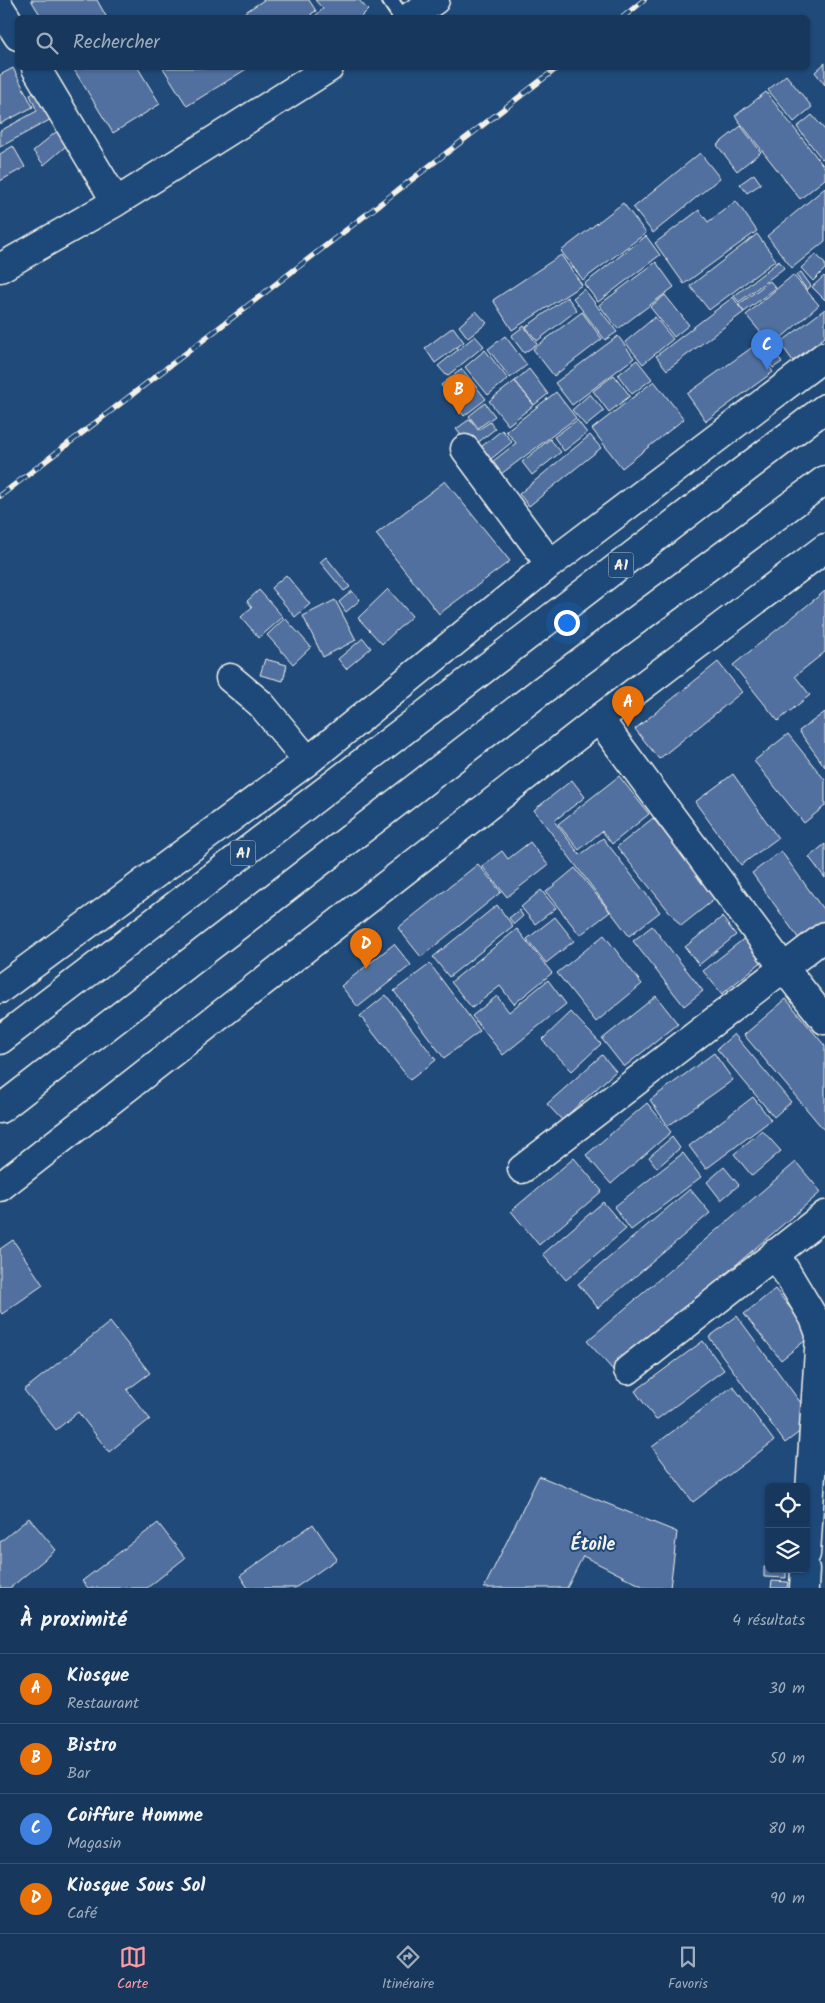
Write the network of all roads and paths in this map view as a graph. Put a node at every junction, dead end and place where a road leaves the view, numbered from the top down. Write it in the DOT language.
graph roads {
  1 [pos="390,0"];
  2 [pos="435,0"];
  3 [pos="400,15"];
  4 [pos="412,15"];
  5 [pos="37,70"];
  6 [pos="326,70"];
  7 [pos="116,202"];
  8 [pos="0,268"];
  9 [pos="825,356"];
  10 [pos="825,408"];
  11 [pos="465,449"];
  12 [pos="825,480"];
  13 [pos="825,548"];
  14 [pos="550,564"];
  15 [pos="230,678"];
  16 [pos="599,719"];
  17 [pos="308,761"];
  18 [pos="825,936"];
  19 [pos="783,967"];
  20 [pos="0,989"];
  21 [pos="825,1020"];
  22 [pos="0,1040"];
  23 [pos="0,1109"];
  24 [pos="522,1169"];
  25 [pos="0,1187"];
  26 [pos="825,1215"];
  27 [pos="775,1253"];
  28 [pos="628,1370"];
  29 [pos="808,1528"];
  30 [pos="805,1573"];
  31 [pos="804,1588"];
  1 -- 3 [label="lane"];
  2 -- 4 [label="street"];
  5 -- 7 [label="street"];
  6 -- 7 [label="street"];
  7 -- 8 [label="street"];
  9 -- 14 [label="street"];
  10 -- 22 [label="street, A1"];
  11 -- 14 [label="street"];
  12 -- 23 [label="street"];
  13 -- 16 [label="street"];
  14 -- 17 [label="street"];
  15 -- 17 [label="street"];
  16 -- 19 [label="street"];
  16 -- 25 [label="street"];
  17 -- 20 [label="street"];
  18 -- 19 [label="street"];
  19 -- 21 [label="street"];
  19 -- 24 [label="street"];
  26 -- 27 [label="street"];
  27 -- 28 [label="street"];
  27 -- 29 [label="street"];
  30 -- 31 [label="street"];
}
